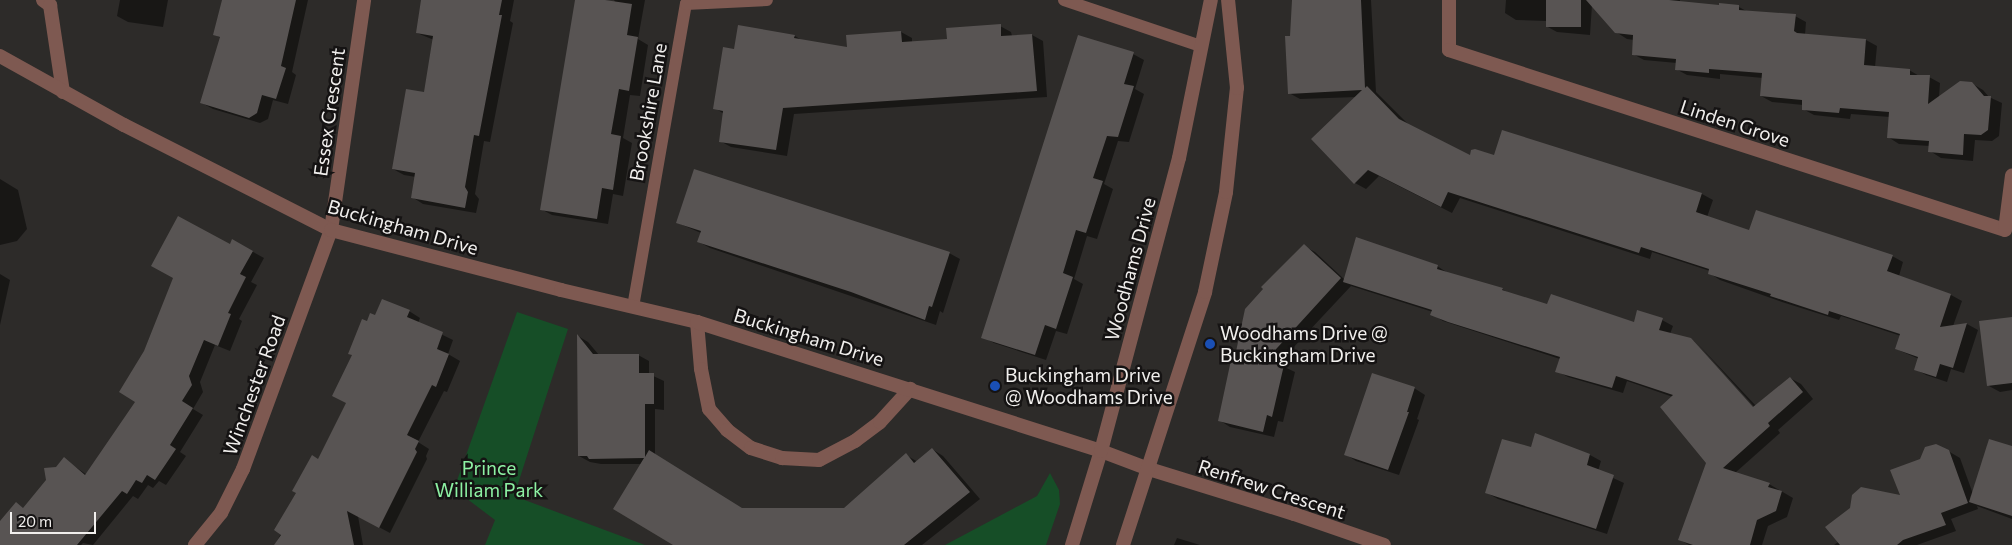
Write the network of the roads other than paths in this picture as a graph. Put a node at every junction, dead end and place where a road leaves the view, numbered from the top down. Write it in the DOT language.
graph roads {
  1 [pos="43,0"];
  2 [pos="364,0"];
  3 [pos="768,0"];
  4 [pos="1064,0"];
  5 [pos="1211,0"];
  6 [pos="1228,0"];
  7 [pos="1449,0"];
  8 [pos="1201,46"];
  9 [pos="0,56"];
  10 [pos="63,92"];
  11 [pos="2012,175"];
  12 [pos="331,230"];
  13 [pos="633,307"];
  14 [pos="697,322"];
  15 [pos="910,389"];
  16 [pos="1101,451"];
  17 [pos="1149,469"];
  18 [pos="195,545"];
  19 [pos="1072,545"];
  20 [pos="1123,545"];
  21 [pos="1384,545"];
  1 -- 10 [label="street"];
  2 -- 12 [label="street, Essex Crescent"];
  3 -- 13 [label="lane, Brookshire Lane"];
  4 -- 8 [label="lane"];
  5 -- 8 [label="street, Woodhams Drive"];
  6 -- 17 [label="street"];
  7 -- 11 [label="street, Linden Grove"];
  8 -- 16 [label="street, Woodhams Drive"];
  9 -- 10 [label="street, Buckingham Drive"];
  10 -- 12 [label="street, Buckingham Drive"];
  12 -- 13 [label="street, Buckingham Drive"];
  12 -- 18 [label="street, Winchester Road"];
  13 -- 14 [label="street, Buckingham Drive"];
  14 -- 15 [label="street, Buckingham Drive"];
  14 -- 15 [label="street"];
  15 -- 16 [label="street, Buckingham Drive"];
  16 -- 17 [label="street, Buckingham Drive"];
  16 -- 19 [label="street, Woodhams Drive"];
  17 -- 20 [label="street"];
  17 -- 21 [label="street, Renfrew Crescent"];
}
